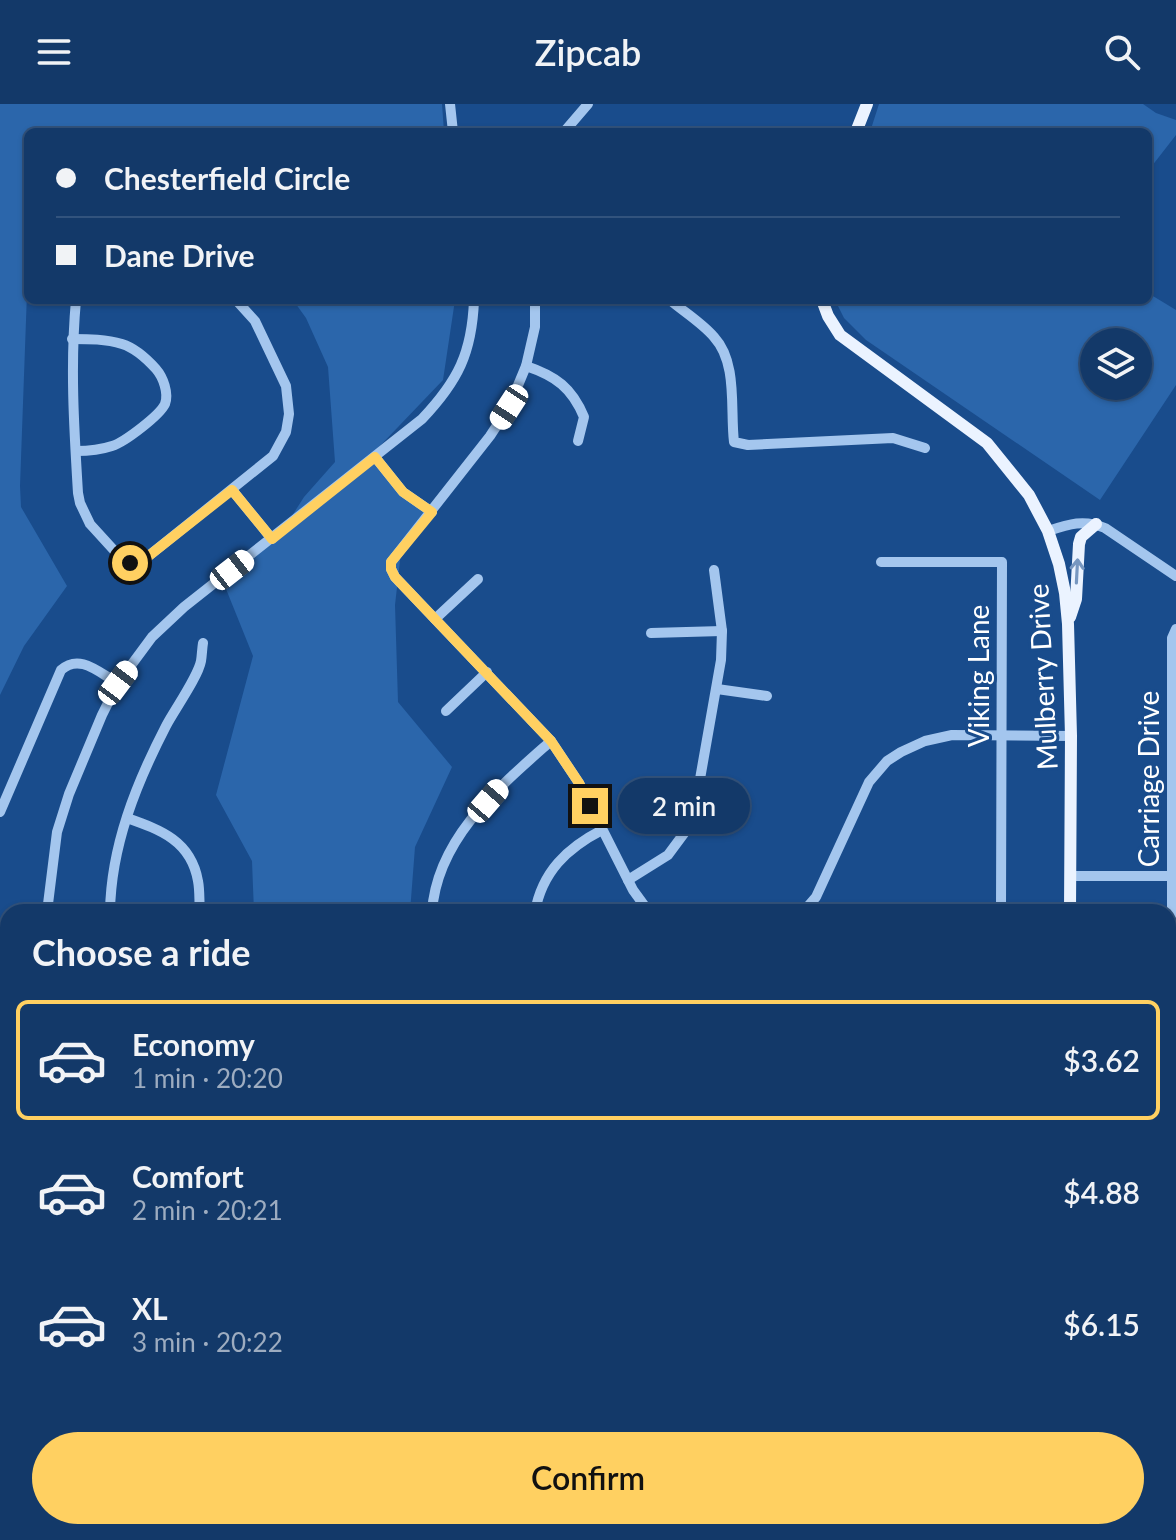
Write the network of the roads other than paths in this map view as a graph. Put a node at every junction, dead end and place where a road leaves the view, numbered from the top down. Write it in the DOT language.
graph roads {
  1 [pos="450,104"];
  2 [pos="588,104"];
  3 [pos="867,104"];
  4 [pos="453,128"];
  5 [pos="567,128"];
  6 [pos="858,128"];
  7 [pos="76,304"];
  8 [pos="240,304"];
  9 [pos="474,304"];
  10 [pos="535,304"];
  11 [pos="675,304"];
  12 [pos="824,304"];
  13 [pos="72,339"];
  14 [pos="526,366"];
  15 [pos="578,441"];
  16 [pos="925,448"];
  17 [pos="76,451"];
  18 [pos="375,457"];
  19 [pos="232,490"];
  20 [pos="432,512"];
  21 [pos="1096,524"];
  22 [pos="1048,531"];
  23 [pos="272,539"];
  24 [pos="881,562"];
  25 [pos="714,570"];
  26 [pos="1176,576"];
  27 [pos="478,579"];
  28 [pos="435,619"];
  29 [pos="1068,624"];
  30 [pos="1176,629"];
  31 [pos="722,631"];
  32 [pos="651,633"];
  33 [pos="203,643"];
  34 [pos="487,672"];
  35 [pos="118,683"];
  36 [pos="717,689"];
  37 [pos="767,696"];
  38 [pos="446,711"];
  39 [pos="1002,736"];
  40 [pos="1071,736"];
  41 [pos="551,741"];
  42 [pos="1175,751"];
  43 [pos="0,812"];
  44 [pos="127,818"];
  45 [pos="602,830"];
  46 [pos="1070,876"];
  47 [pos="1174,876"];
  48 [pos="628,880"];
  49 [pos="48,904"];
  50 [pos="111,904"];
  51 [pos="200,904"];
  52 [pos="434,904"];
  53 [pos="536,904"];
  54 [pos="644,904"];
  55 [pos="812,904"];
  56 [pos="1001,904"];
  57 [pos="1070,904"];
  58 [pos="1173,904"];
  1 -- 4 [label="street"];
  2 -- 5 [label="street"];
  3 -- 6 [label="main road"];
  7 -- 13 [label="street"];
  8 -- 19 [label="street"];
  9 -- 18 [label="street"];
  10 -- 14 [label="street"];
  11 -- 16 [label="street"];
  12 -- 22 [label="main road, Mulberry Drive"];
  13 -- 17 [label="street"];
  13 -- 17 [label="street"];
  14 -- 15 [label="street"];
  14 -- 20 [label="street"];
  17 -- 19 [label="street"];
  18 -- 20 [label="street"];
  18 -- 23 [label="street"];
  19 -- 23 [label="street"];
  20 -- 28 [label="street"];
  21 -- 22 [label="street"];
  21 -- 26 [label="street"];
  29 -- 21 [label="main road, one-way"];
  22 -- 29 [label="main road, Mulberry Drive"];
  23 -- 35 [label="street"];
  24 -- 39 [label="street, Viking Lane"];
  25 -- 31 [label="street"];
  27 -- 28 [label="street"];
  28 -- 34 [label="street"];
  29 -- 40 [label="main road, Mulberry Drive"];
  30 -- 42 [label="street, Carriage Drive"];
  31 -- 32 [label="street"];
  31 -- 36 [label="street"];
  33 -- 44 [label="street"];
  34 -- 38 [label="street"];
  34 -- 41 [label="street"];
  35 -- 43 [label="street"];
  35 -- 49 [label="street"];
  36 -- 37 [label="street"];
  36 -- 48 [label="street"];
  39 -- 40 [label="street"];
  39 -- 55 [label="street"];
  39 -- 56 [label="street, Viking Lane"];
  40 -- 46 [label="main road, Mulberry Drive"];
  41 -- 45 [label="street"];
  41 -- 52 [label="street"];
  42 -- 47 [label="street, Carriage Drive"];
  44 -- 50 [label="street"];
  44 -- 51 [label="street"];
  45 -- 48 [label="street"];
  45 -- 53 [label="street"];
  46 -- 47 [label="street"];
  46 -- 57 [label="main road, Mulberry Drive"];
  47 -- 58 [label="street, Carriage Drive"];
  48 -- 54 [label="street"];
}
